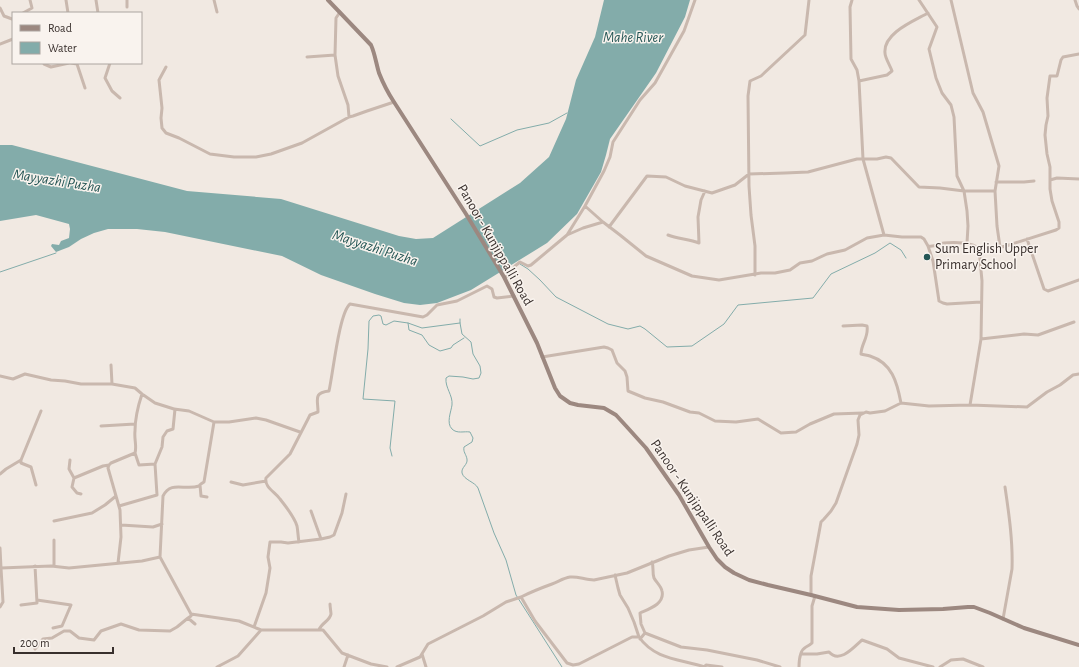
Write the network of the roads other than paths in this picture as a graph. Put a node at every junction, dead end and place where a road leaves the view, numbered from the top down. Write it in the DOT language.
graph roads {
  1 [pos="30,0"];
  2 [pos="66,0"];
  3 [pos="96,0"];
  4 [pos="127,0"];
  5 [pos="214,0"];
  6 [pos="328,0"];
  7 [pos="695,0"];
  8 [pos="808,0"];
  9 [pos="848,0"];
  10 [pos="852,0"];
  11 [pos="919,0"];
  12 [pos="951,0"];
  13 [pos="1075,0"];
  14 [pos="127,7"];
  15 [pos="850,7"];
  16 [pos="0,8"];
  17 [pos="1079,9"];
  18 [pos="25,12"];
  19 [pos="68,12"];
  20 [pos="98,12"];
  21 [pos="217,12"];
  22 [pos="340,12"];
  23 [pos="928,13"];
  24 [pos="12,19"];
  25 [pos="12,39"];
  26 [pos="0,44"];
  27 [pos="1079,54"];
  28 [pos="335,55"];
  29 [pos="307,57"];
  30 [pos="44,64"];
  31 [pos="65,64"];
  32 [pos="77,64"];
  33 [pos="110,64"];
  34 [pos="166,67"];
  35 [pos="859,81"];
  36 [pos="85,88"];
  37 [pos="120,98"];
  38 [pos="394,102"];
  39 [pos="349,117"];
  40 [pos="863,159"];
  41 [pos="749,174"];
  42 [pos="1079,179"];
  43 [pos="1050,180"];
  44 [pos="1034,181"];
  45 [pos="996,182"];
  46 [pos="705,191"];
  47 [pos="964,191"];
  48 [pos="995,191"];
  49 [pos="585,206"];
  50 [pos="603,222"];
  51 [pos="610,227"];
  52 [pos="568,235"];
  53 [pos="668,235"];
  54 [pos="884,235"];
  55 [pos="1027,239"];
  56 [pos="967,243"];
  57 [pos="928,246"];
  58 [pos="1000,248"];
  59 [pos="979,249"];
  60 [pos="755,275"];
  61 [pos="504,277"];
  62 [pos="1079,280"];
  63 [pos="514,296"];
  64 [pos="981,302"];
  65 [pos="1074,322"];
  66 [pos="843,326"];
  67 [pos="981,339"];
  68 [pos="542,357"];
  69 [pos="111,365"];
  70 [pos="1079,374"];
  71 [pos="0,376"];
  72 [pos="112,384"];
  73 [pos="142,394"];
  74 [pos="901,403"];
  75 [pos="970,405"];
  76 [pos="175,409"];
  77 [pos="41,411"];
  78 [pos="863,413"];
  79 [pos="214,422"];
  80 [pos="135,424"];
  81 [pos="101,426"];
  82 [pos="300,432"];
  83 [pos="135,453"];
  84 [pos="21,460"];
  85 [pos="70,460"];
  86 [pos="155,464"];
  87 [pos="109,465"];
  88 [pos="0,474"];
  89 [pos="74,478"];
  90 [pos="266,481"];
  91 [pos="231,482"];
  92 [pos="36,485"];
  93 [pos="200,485"];
  94 [pos="1005,487"];
  95 [pos="81,494"];
  96 [pos="346,494"];
  97 [pos="116,496"];
  98 [pos="207,497"];
  99 [pos="119,506"];
  100 [pos="311,510"];
  101 [pos="54,521"];
  102 [pos="162,524"];
  103 [pos="121,525"];
  104 [pos="321,539"];
  105 [pos="54,540"];
  106 [pos="299,542"];
  107 [pos="709,547"];
  108 [pos="0,548"];
  109 [pos="160,557"];
  110 [pos="652,562"];
  111 [pos="118,563"];
  112 [pos="35,566"];
  113 [pos="54,566"];
  114 [pos="0,568"];
  115 [pos="615,575"];
  116 [pos="813,595"];
  117 [pos="520,597"];
  118 [pos="37,600"];
  119 [pos="330,604"];
  120 [pos="21,605"];
  121 [pos="0,607"];
  122 [pos="191,614"];
  123 [pos="188,618"];
  124 [pos="1003,619"];
  125 [pos="195,624"];
  126 [pos="254,627"];
  127 [pos="53,628"];
  128 [pos="261,630"];
  129 [pos="319,630"];
  130 [pos="645,633"];
  131 [pos="639,638"];
  132 [pos="1079,645"];
  133 [pos="35,649"];
  134 [pos="422,654"];
  135 [pos="801,654"];
  136 [pos="348,655"];
  137 [pos="217,667"];
  138 [pos="344,667"];
  139 [pos="387,667"];
  140 [pos="396,667"];
  141 [pos="426,667"];
  142 [pos="704,667"];
  143 [pos="722,667"];
  144 [pos="780,667"];
  145 [pos="799,667"];
  146 [pos="933,667"];
  147 [pos="940,667"];
  148 [pos="983,667"];
  1 -- 18 [label="street"];
  2 -- 19 [label="street"];
  3 -- 20 [label="street"];
  4 -- 14 [label="street"];
  5 -- 21 [label="street"];
  6 -- 22 [label="main road, Panoor - Kunjippalli Road"];
  7 -- 49 [label="street"];
  8 -- 41 [label="street"];
  9 -- 15 [label="street"];
  10 -- 15 [label="street"];
  11 -- 23 [label="street"];
  12 -- 45 [label="street"];
  13 -- 17 [label="street"];
  15 -- 35 [label="street"];
  16 -- 24 [label="street"];
  22 -- 28 [label="street"];
  22 -- 38 [label="main road, Panoor - Kunjippalli Road"];
  23 -- 35 [label="street"];
  23 -- 47 [label="street"];
  25 -- 26 [label="street"];
  27 -- 43 [label="street"];
  28 -- 29 [label="street"];
  28 -- 39 [label="street"];
  30 -- 31 [label="street"];
  32 -- 36 [label="street"];
  33 -- 37 [label="street"];
  34 -- 39 [label="street"];
  35 -- 40 [label="street"];
  38 -- 39 [label="street"];
  38 -- 61 [label="main road, Panoor - Kunjippalli Road"];
  40 -- 41 [label="street"];
  40 -- 47 [label="street"];
  40 -- 54 [label="street"];
  41 -- 46 [label="street"];
  41 -- 60 [label="street"];
  42 -- 43 [label="street"];
  43 -- 55 [label="street"];
  44 -- 45 [label="street"];
  45 -- 48 [label="street"];
  46 -- 51 [label="street"];
  46 -- 53 [label="street"];
  47 -- 48 [label="street"];
  47 -- 56 [label="street"];
  48 -- 58 [label="street"];
  49 -- 50 [label="street"];
  49 -- 52 [label="street"];
  50 -- 51 [label="street"];
  50 -- 52 [label="street"];
  51 -- 60 [label="street"];
  52 -- 61 [label="street"];
  54 -- 57 [label="street"];
  54 -- 60 [label="street"];
  55 -- 58 [label="street"];
  55 -- 62 [label="street"];
  56 -- 57 [label="street"];
  56 -- 59 [label="street"];
  57 -- 64 [label="street"];
  58 -- 59 [label="street"];
  59 -- 64 [label="street"];
  61 -- 63 [label="main road, Panoor - Kunjippalli Road"];
  63 -- 68 [label="main road, Panoor - Kunjippalli Road"];
  63 -- 82 [label="street"];
  64 -- 67 [label="street"];
  65 -- 67 [label="street"];
  66 -- 74 [label="street"];
  67 -- 75 [label="street"];
  68 -- 78 [label="street"];
  68 -- 107 [label="main road, Panoor - Kunjippalli Road"];
  69 -- 72 [label="street"];
  70 -- 75 [label="street"];
  71 -- 72 [label="street"];
  72 -- 73 [label="street"];
  73 -- 76 [label="street"];
  73 -- 80 [label="street"];
  74 -- 75 [label="street"];
  74 -- 78 [label="street"];
  76 -- 79 [label="street"];
  76 -- 86 [label="street"];
  77 -- 84 [label="street"];
  78 -- 116 [label="street"];
  79 -- 82 [label="street"];
  79 -- 93 [label="street"];
  80 -- 81 [label="street"];
  80 -- 83 [label="street"];
  82 -- 90 [label="street"];
  83 -- 86 [label="street"];
  83 -- 87 [label="street"];
  84 -- 88 [label="street"];
  84 -- 92 [label="street"];
  85 -- 89 [label="street"];
  86 -- 99 [label="street"];
  87 -- 89 [label="street"];
  87 -- 97 [label="street"];
  89 -- 95 [label="street"];
  90 -- 91 [label="street"];
  90 -- 106 [label="street"];
  93 -- 98 [label="street"];
  93 -- 102 [label="street"];
  94 -- 124 [label="street"];
  96 -- 104 [label="street"];
  97 -- 99 [label="street"];
  97 -- 101 [label="street"];
  99 -- 103 [label="street"];
  100 -- 104 [label="street"];
  102 -- 103 [label="street"];
  102 -- 109 [label="street"];
  103 -- 111 [label="street"];
  104 -- 106 [label="street"];
  105 -- 113 [label="street"];
  106 -- 126 [label="street"];
  107 -- 110 [label="street"];
  107 -- 116 [label="main road, Panoor - Kunjippalli Road"];
  108 -- 114 [label="street"];
  109 -- 111 [label="street"];
  109 -- 122 [label="street"];
  110 -- 115 [label="street"];
  110 -- 130 [label="street"];
  111 -- 113 [label="street"];
  112 -- 113 [label="street"];
  112 -- 114 [label="street"];
  112 -- 118 [label="street"];
  114 -- 121 [label="street"];
  115 -- 117 [label="street"];
  115 -- 131 [label="street"];
  116 -- 124 [label="main road, Panoor - Kunjippalli Road"];
  116 -- 135 [label="street"];
  117 -- 131 [label="street"];
  117 -- 134 [label="street"];
  118 -- 120 [label="street"];
  118 -- 127 [label="street"];
  119 -- 129 [label="street"];
  122 -- 123 [label="street"];
  122 -- 126 [label="street"];
  123 -- 125 [label="street"];
  123 -- 133 [label="street"];
  124 -- 132 [label="main road, Panoor - Kunjippalli Road"];
  126 -- 128 [label="street"];
  128 -- 129 [label="street"];
  128 -- 137 [label="street"];
  129 -- 136 [label="street"];
  130 -- 131 [label="street"];
  130 -- 144 [label="street"];
  131 -- 142 [label="street"];
  134 -- 140 [label="street"];
  134 -- 141 [label="street"];
  135 -- 145 [label="street"];
  135 -- 146 [label="street"];
  136 -- 138 [label="street"];
  136 -- 139 [label="street"];
  142 -- 143 [label="street"];
  147 -- 148 [label="street"];
}
